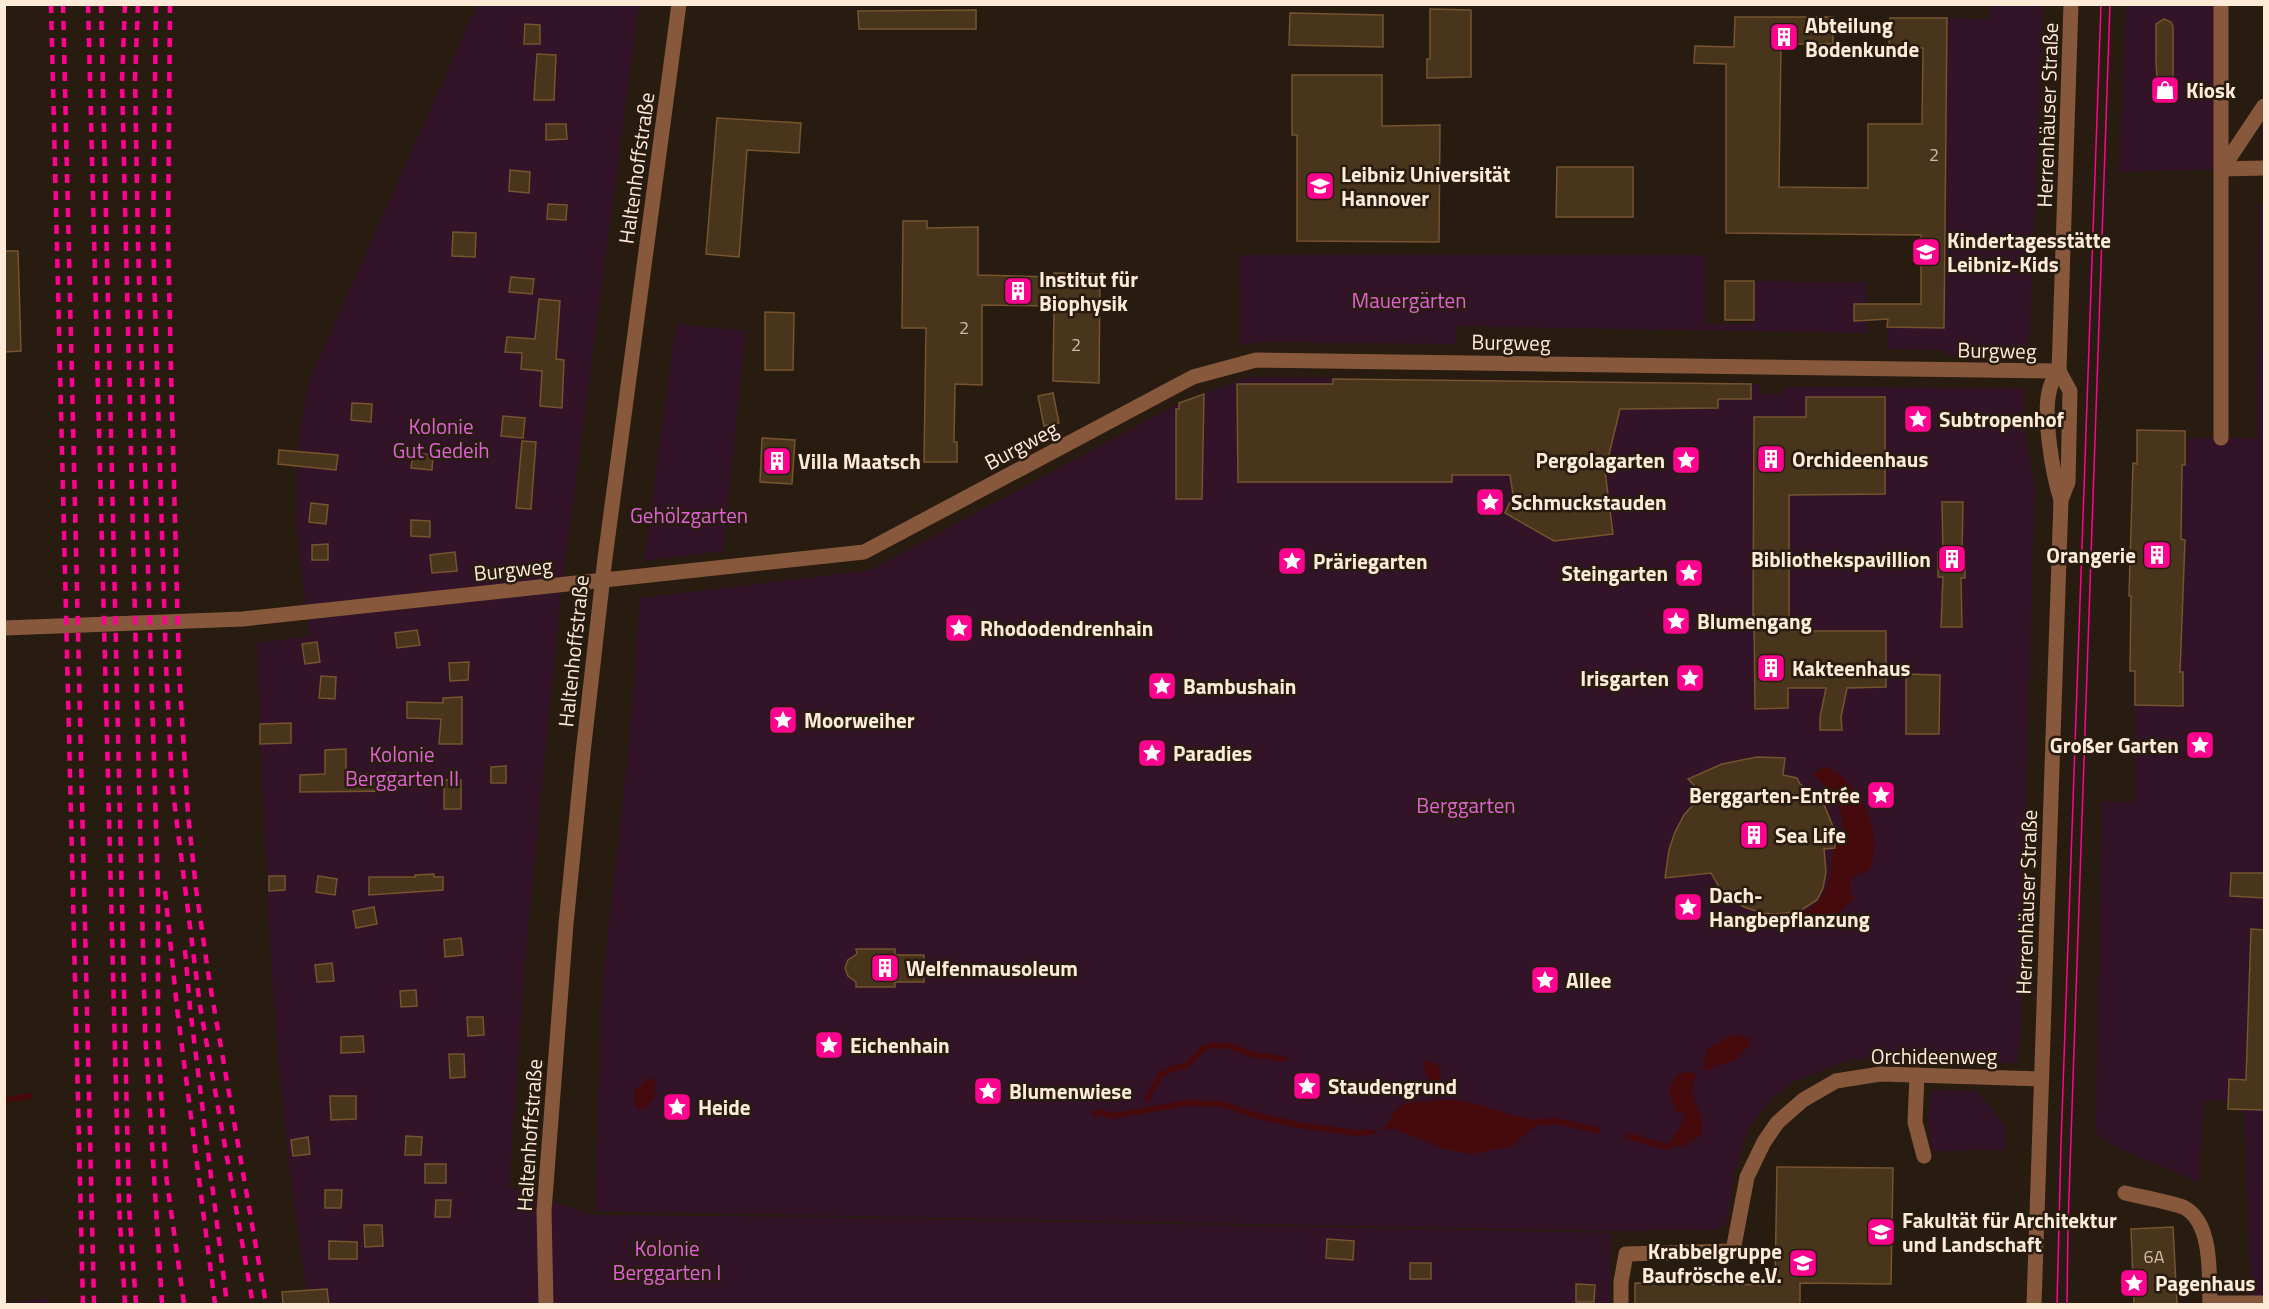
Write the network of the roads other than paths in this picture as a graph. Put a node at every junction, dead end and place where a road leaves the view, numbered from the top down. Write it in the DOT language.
graph roads {
  1 [pos="679,4"];
  2 [pos="2071,4"];
  3 [pos="2221,4"];
  4 [pos="2265,106"];
  5 [pos="2265,168"];
  6 [pos="2222,169"];
  7 [pos="2059,371"];
  8 [pos="2221,438"];
  9 [pos="2061,500"];
  10 [pos="602,581"];
  11 [pos="4,628"];
  12 [pos="1917,1075"];
  13 [pos="2042,1078"];
  14 [pos="1924,1156"];
  15 [pos="2125,1193"];
  16 [pos="2264,1303"];
  17 [pos="2210,1304"];
  18 [pos="546,1305"];
  19 [pos="1621,1305"];
  20 [pos="2034,1305"];
  1 -- 10 [label="street, Haltenhoffstraße"];
  2 -- 7 [label="street, Herrenhäuser Straße"];
  3 -- 6 [label="street"];
  4 -- 6 [label="street"];
  5 -- 6 [label="street"];
  6 -- 8 [label="street"];
  7 -- 9 [label="street, Herrenhäuser Straße"];
  7 -- 9 [label="street, Herrenhäuser Straße"];
  7 -- 10 [label="street, Burgweg"];
  9 -- 13 [label="street, Herrenhäuser Straße"];
  10 -- 11 [label="street, Burgweg"];
  10 -- 18 [label="street, Haltenhoffstraße"];
  12 -- 13 [label="street, Orchideenweg"];
  12 -- 14 [label="street"];
  12 -- 19 [label="street, Orchideenweg"];
  13 -- 20 [label="street, Herrenhäuser Straße"];
  15 -- 17 [label="street"];
  16 -- 17 [label="street"];
}
